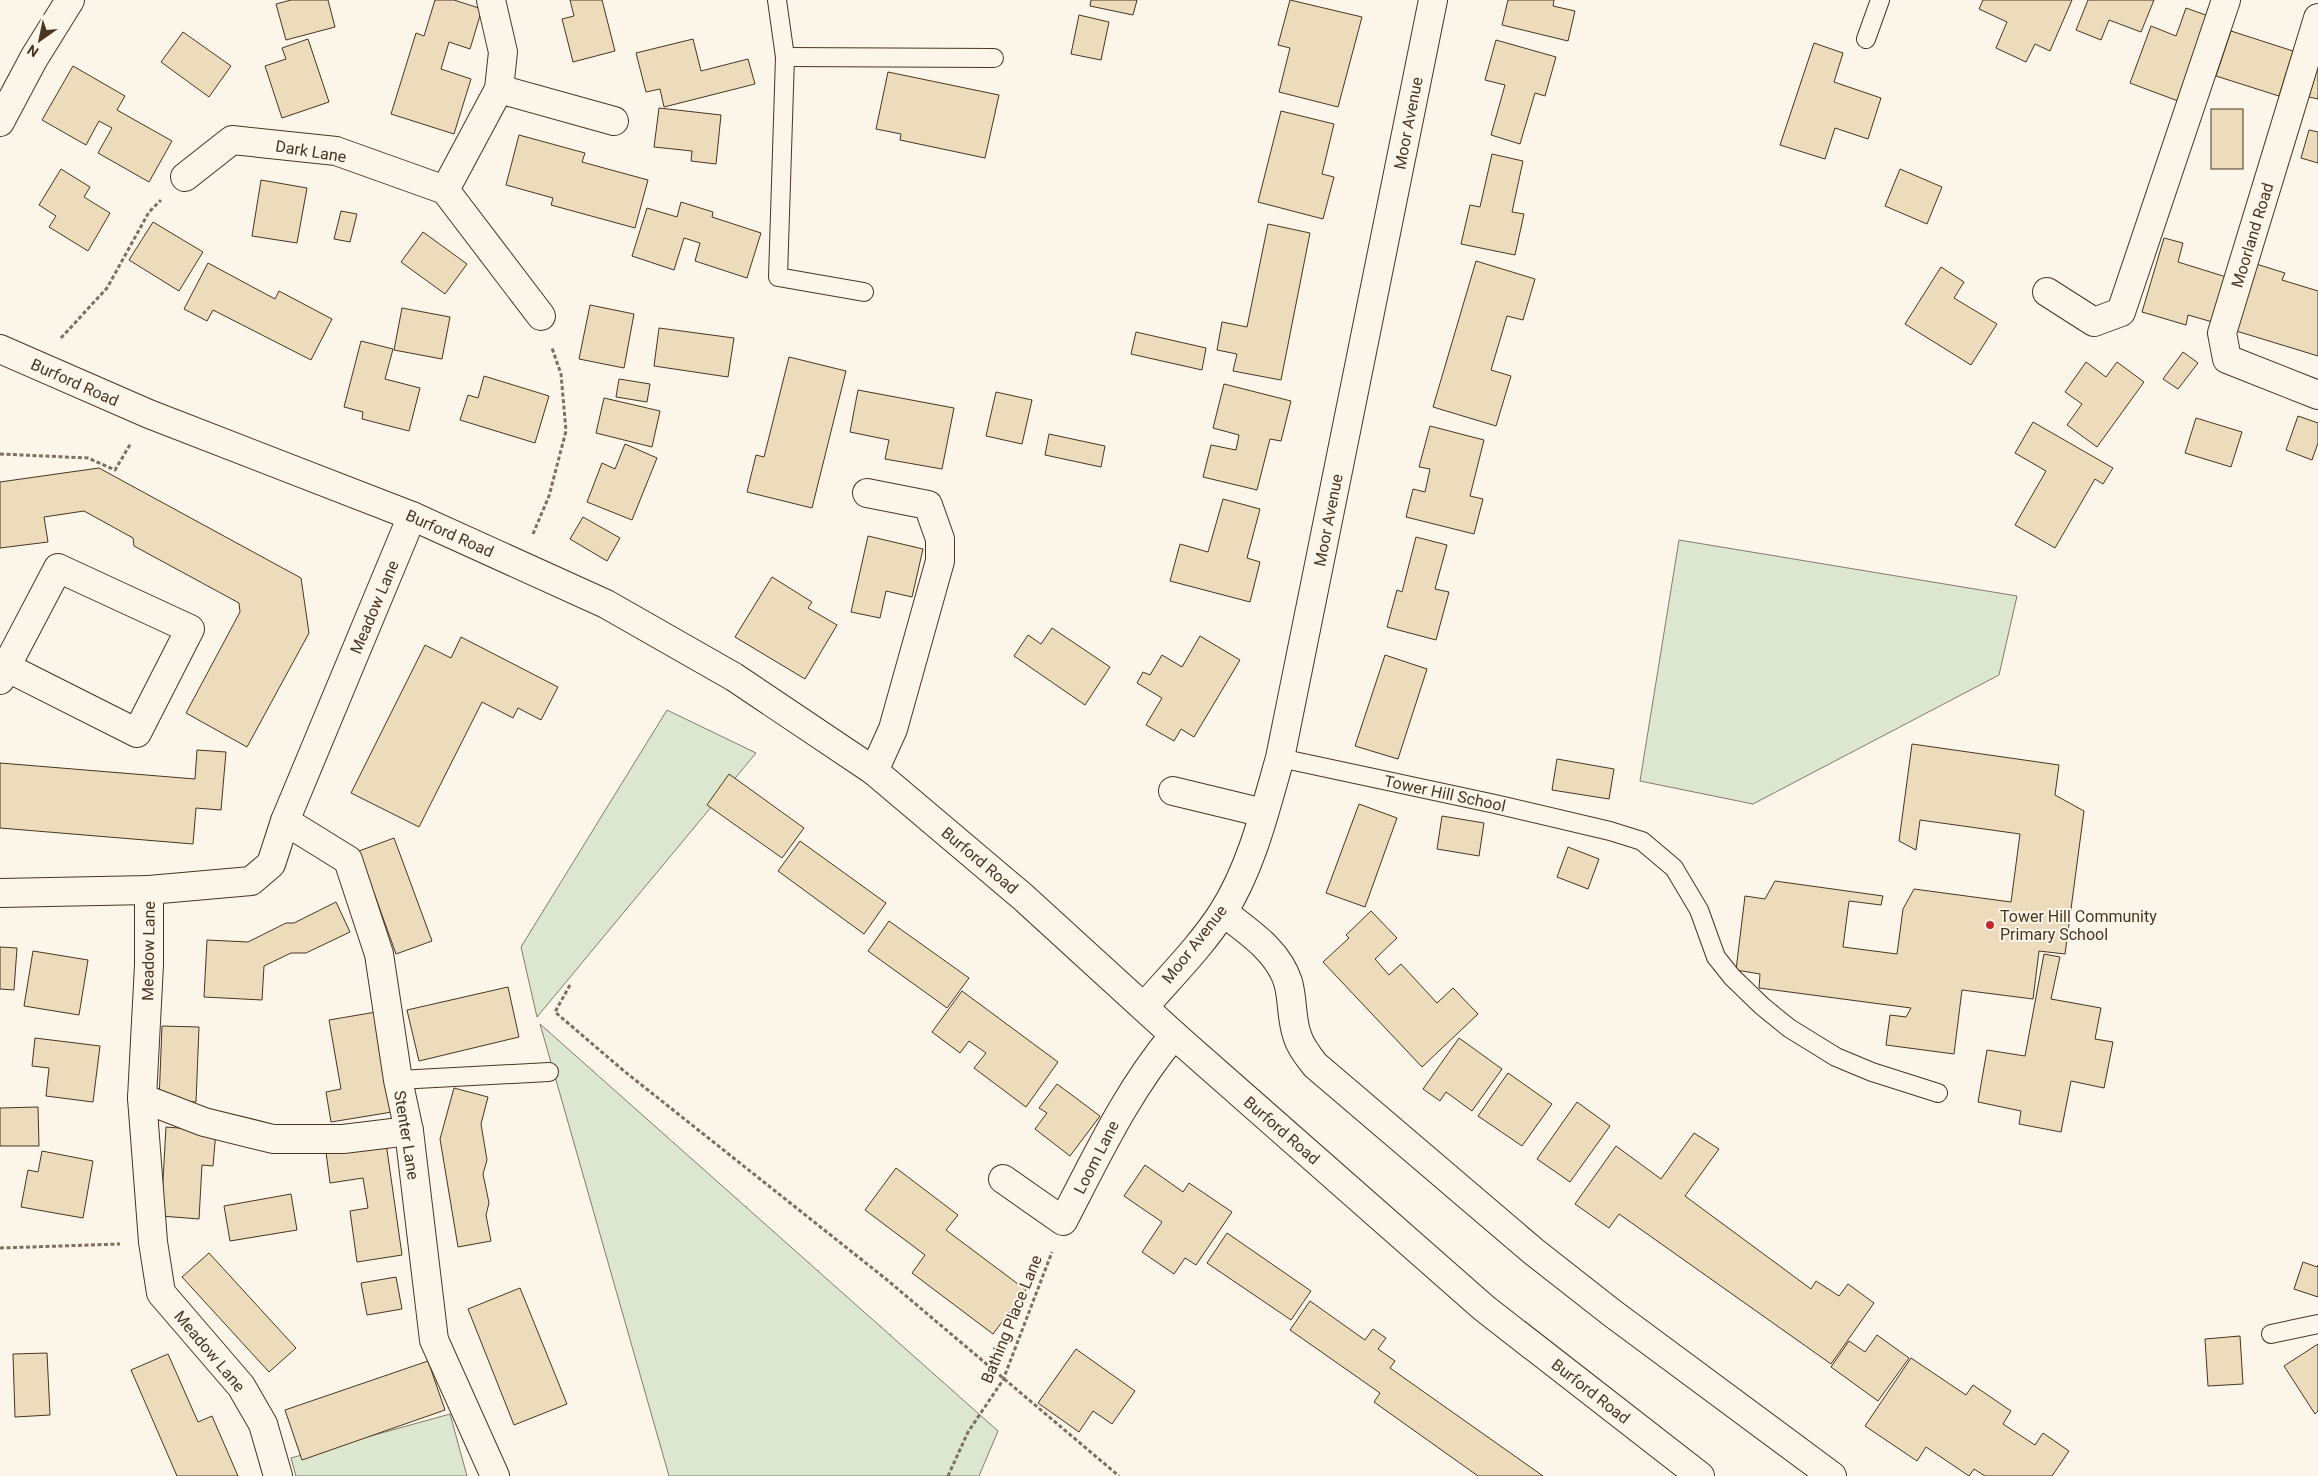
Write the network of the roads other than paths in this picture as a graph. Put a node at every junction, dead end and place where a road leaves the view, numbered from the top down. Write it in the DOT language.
graph roads {
  1 [pos="70,0"];
  2 [pos="491,0"];
  3 [pos="777,0"];
  4 [pos="1433,0"];
  5 [pos="1880,0"];
  6 [pos="2226,0"];
  7 [pos="2318,18"];
  8 [pos="1866,39"];
  9 [pos="785,57"];
  10 [pos="994,58"];
  11 [pos="499,89"];
  12 [pos="614,121"];
  13 [pos="0,122"];
  14 [pos="185,177"];
  15 [pos="445,190"];
  16 [pos="864,292"];
  17 [pos="2047,292"];
  18 [pos="541,316"];
  19 [pos="0,349"];
  20 [pos="2318,395"];
  21 [pos="867,493"];
  22 [pos="412,516"];
  23 [pos="3,674"];
  24 [pos="1280,758"];
  25 [pos="874,771"];
  26 [pos="1173,791"];
  27 [pos="1264,813"];
  28 [pos="285,821"];
  29 [pos="149,890"];
  30 [pos="0,893"];
  31 [pos="1223,912"];
  32 [pos="1144,1006"];
  33 [pos="1174,1035"];
  34 [pos="549,1072"];
  35 [pos="398,1080"];
  36 [pos="1938,1093"];
  37 [pos="142,1098"];
  38 [pos="409,1131"];
  39 [pos="1003,1179"];
  40 [pos="2318,1324"];
  41 [pos="2271,1334"];
  42 [pos="278,1476"];
  43 [pos="495,1476"];
  44 [pos="1700,1476"];
  45 [pos="1832,1476"];
  1 -- 13 [label="street"];
  2 -- 11 [label="street"];
  3 -- 9 [label="lane"];
  4 -- 24 [label="street, Moor Avenue"];
  5 -- 8 [label="lane"];
  6 -- 17 [label="street"];
  7 -- 20 [label="street, Moorland Road"];
  9 -- 10 [label="lane"];
  9 -- 16 [label="lane"];
  11 -- 12 [label="street"];
  11 -- 15 [label="street"];
  14 -- 15 [label="street, Dark Lane"];
  15 -- 18 [label="street"];
  19 -- 22 [label="street, Burford Road"];
  21 -- 25 [label="street"];
  22 -- 25 [label="street, Burford Road"];
  22 -- 28 [label="street, Meadow Lane"];
  23 -- 23 [label="street"];
  24 -- 27 [label="street, Moor Avenue"];
  24 -- 36 [label="lane, Tower Hill School"];
  25 -- 32 [label="street, Burford Road"];
  26 -- 27 [label="street"];
  27 -- 31 [label="street, Moor Avenue"];
  28 -- 29 [label="street, Meadow Lane"];
  28 -- 35 [label="street, Stenter Lane"];
  29 -- 30 [label="street"];
  29 -- 37 [label="street, Meadow Lane"];
  31 -- 32 [label="street, Moor Avenue"];
  31 -- 45 [label="street"];
  32 -- 33 [label="street, Burford Road"];
  33 -- 39 [label="street, Loom Lane"];
  33 -- 44 [label="street, Burford Road"];
  34 -- 35 [label="lane"];
  35 -- 38 [label="street, Stenter Lane"];
  37 -- 38 [label="street"];
  37 -- 42 [label="street, Meadow Lane"];
  38 -- 43 [label="street, Stenter Lane"];
  40 -- 41 [label="lane"];
}
